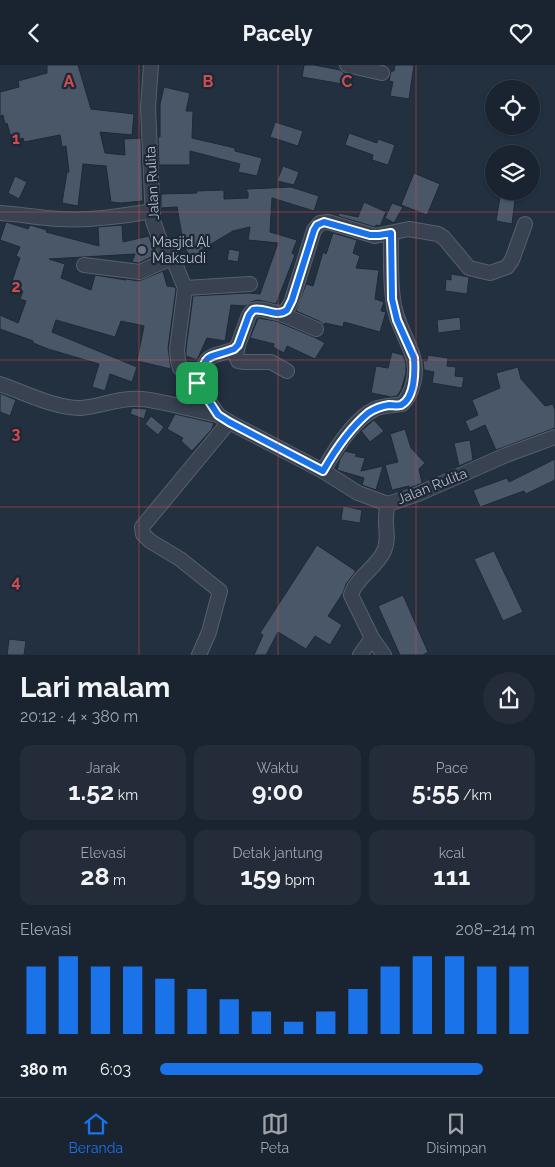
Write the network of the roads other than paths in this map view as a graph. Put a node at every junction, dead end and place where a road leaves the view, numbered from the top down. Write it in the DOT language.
graph roads {
  1 [pos="151,65"];
  2 [pos="347,65"];
  3 [pos="382,73"];
  4 [pos="153,211"];
  5 [pos="0,213"];
  6 [pos="525,224"];
  7 [pos="391,233"];
  8 [pos="171,258"];
  9 [pos="84,265"];
  10 [pos="250,285"];
  11 [pos="185,288"];
  12 [pos="279,313"];
  13 [pos="316,329"];
  14 [pos="238,345"];
  15 [pos="287,371"];
  16 [pos="197,383"];
  17 [pos="0,384"];
  18 [pos="224,419"];
  19 [pos="555,437"];
  20 [pos="323,471"];
  21 [pos="388,504"];
  22 [pos="372,638"];
  23 [pos="199,655"];
  24 [pos="360,655"];
  25 [pos="384,655"];
  1 -- 4 [label="street, Jalan Rulita"];
  2 -- 3 [label="street"];
  4 -- 5 [label="street"];
  4 -- 8 [label="street, Jalan Rulita"];
  6 -- 7 [label="street"];
  7 -- 12 [label="street"];
  7 -- 20 [label="street"];
  8 -- 9 [label="street"];
  8 -- 11 [label="street, Jalan Rulita"];
  10 -- 11 [label="street"];
  11 -- 16 [label="street, Jalan Rulita"];
  12 -- 13 [label="street"];
  12 -- 14 [label="street"];
  14 -- 15 [label="street"];
  14 -- 16 [label="street"];
  16 -- 18 [label="street, Jalan Rulita"];
  17 -- 18 [label="street"];
  18 -- 20 [label="street, Jalan Rulita"];
  18 -- 23 [label="street"];
  19 -- 21 [label="street, Jalan Rulita"];
  20 -- 21 [label="street, Jalan Rulita"];
  21 -- 22 [label="street"];
  22 -- 24 [label="street"];
  22 -- 25 [label="street"];
}
